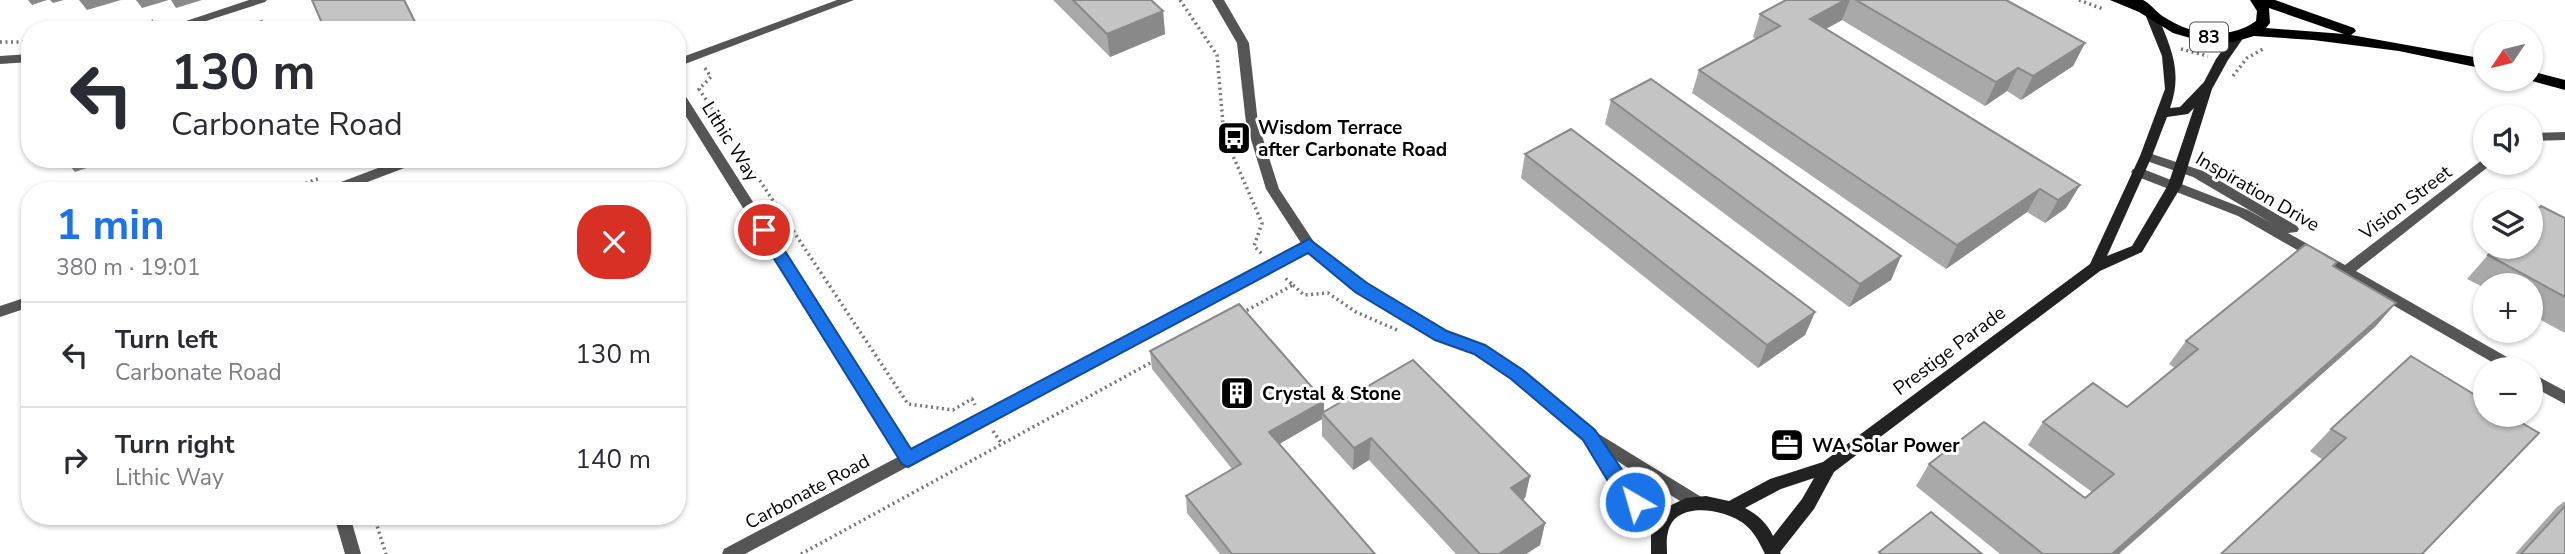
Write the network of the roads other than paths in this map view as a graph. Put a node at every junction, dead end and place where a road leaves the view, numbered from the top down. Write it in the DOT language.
graph roads {
  1 [pos="261,0"];
  2 [pos="848,0"];
  3 [pos="1218,0"];
  4 [pos="2259,0"];
  5 [pos="2114,6"];
  6 [pos="2143,7"];
  7 [pos="193,21"];
  8 [pos="2255,32"];
  9 [pos="2238,37"];
  10 [pos="2385,43"];
  11 [pos="21,59"];
  12 [pos="686,59"];
  13 [pos="0,60"];
  14 [pos="2473,61"];
  15 [pos="2543,79"];
  16 [pos="2210,81"];
  17 [pos="2565,85"];
  18 [pos="686,106"];
  19 [pos="2162,113"];
  20 [pos="2565,136"];
  21 [pos="2543,137"];
  22 [pos="2146,156"];
  23 [pos="391,168"];
  24 [pos="2181,168"];
  25 [pos="2138,172"];
  26 [pos="2473,174"];
  27 [pos="354,182"];
  28 [pos="2175,185"];
  29 [pos="1309,245"];
  30 [pos="2095,267"];
  31 [pos="2346,271"];
  32 [pos="21,304"];
  33 [pos="0,312"];
  34 [pos="2495,357"];
  35 [pos="2543,385"];
  36 [pos="2565,398"];
  37 [pos="1589,435"];
  38 [pos="908,459"];
  39 [pos="1828,467"];
  40 [pos="1697,503"];
  41 [pos="1730,508"];
  42 [pos="345,525"];
  43 [pos="1659,529"];
  44 [pos="1772,552"];
  45 [pos="353,554"];
  46 [pos="730,554"];
  47 [pos="1659,554"];
  1 -- 7 [label="street"];
  2 -- 12 [label="street"];
  3 -- 29 [label="street"];
  4 -- 8 [label="main road, 83"];
  4 -- 10 [label="main road, 83"];
  5 -- 6 [label="main road, 83"];
  6 -- 9 [label="main road, 83"];
  6 -- 19 [label="street, Prestige Parade"];
  8 -- 9 [label="main road, 83"];
  8 -- 10 [label="main road, 83"];
  9 -- 16 [label="street, Prestige Parade"];
  10 -- 14 [label="main road, 83"];
  11 -- 13 [label="street"];
  15 -- 17 [label="main road"];
  16 -- 19 [label="street"];
  16 -- 24 [label="street, Prestige Parade"];
  18 -- 38 [label="street, Lithic Way"];
  19 -- 22 [label="street, Prestige Parade"];
  20 -- 21 [label="street"];
  22 -- 24 [label="street, Inspiration Drive"];
  22 -- 25 [label="street, Prestige Parade"];
  23 -- 27 [label="street"];
  24 -- 28 [label="street, Prestige Parade"];
  24 -- 31 [label="street, Inspiration Drive"];
  25 -- 28 [label="street, Inspiration Drive"];
  25 -- 30 [label="street, Prestige Parade"];
  26 -- 31 [label="street, Vision Street"];
  28 -- 30 [label="street, Prestige Parade"];
  28 -- 31 [label="street, Inspiration Drive"];
  29 -- 37 [label="street"];
  29 -- 38 [label="street, Carbonate Road"];
  30 -- 39 [label="street, Prestige Parade"];
  31 -- 34 [label="street, Inspiration Drive"];
  32 -- 33 [label="street"];
  35 -- 36 [label="street"];
  37 -- 40 [label="street"];
  37 -- 43 [label="street"];
  38 -- 46 [label="street, Carbonate Road"];
  39 -- 41 [label="street, Prestige Parade"];
  39 -- 44 [label="street, Prestige Parade"];
  40 -- 41 [label="street"];
  40 -- 43 [label="street"];
  41 -- 44 [label="street"];
  42 -- 45 [label="street"];
  43 -- 47 [label="street"];
}
